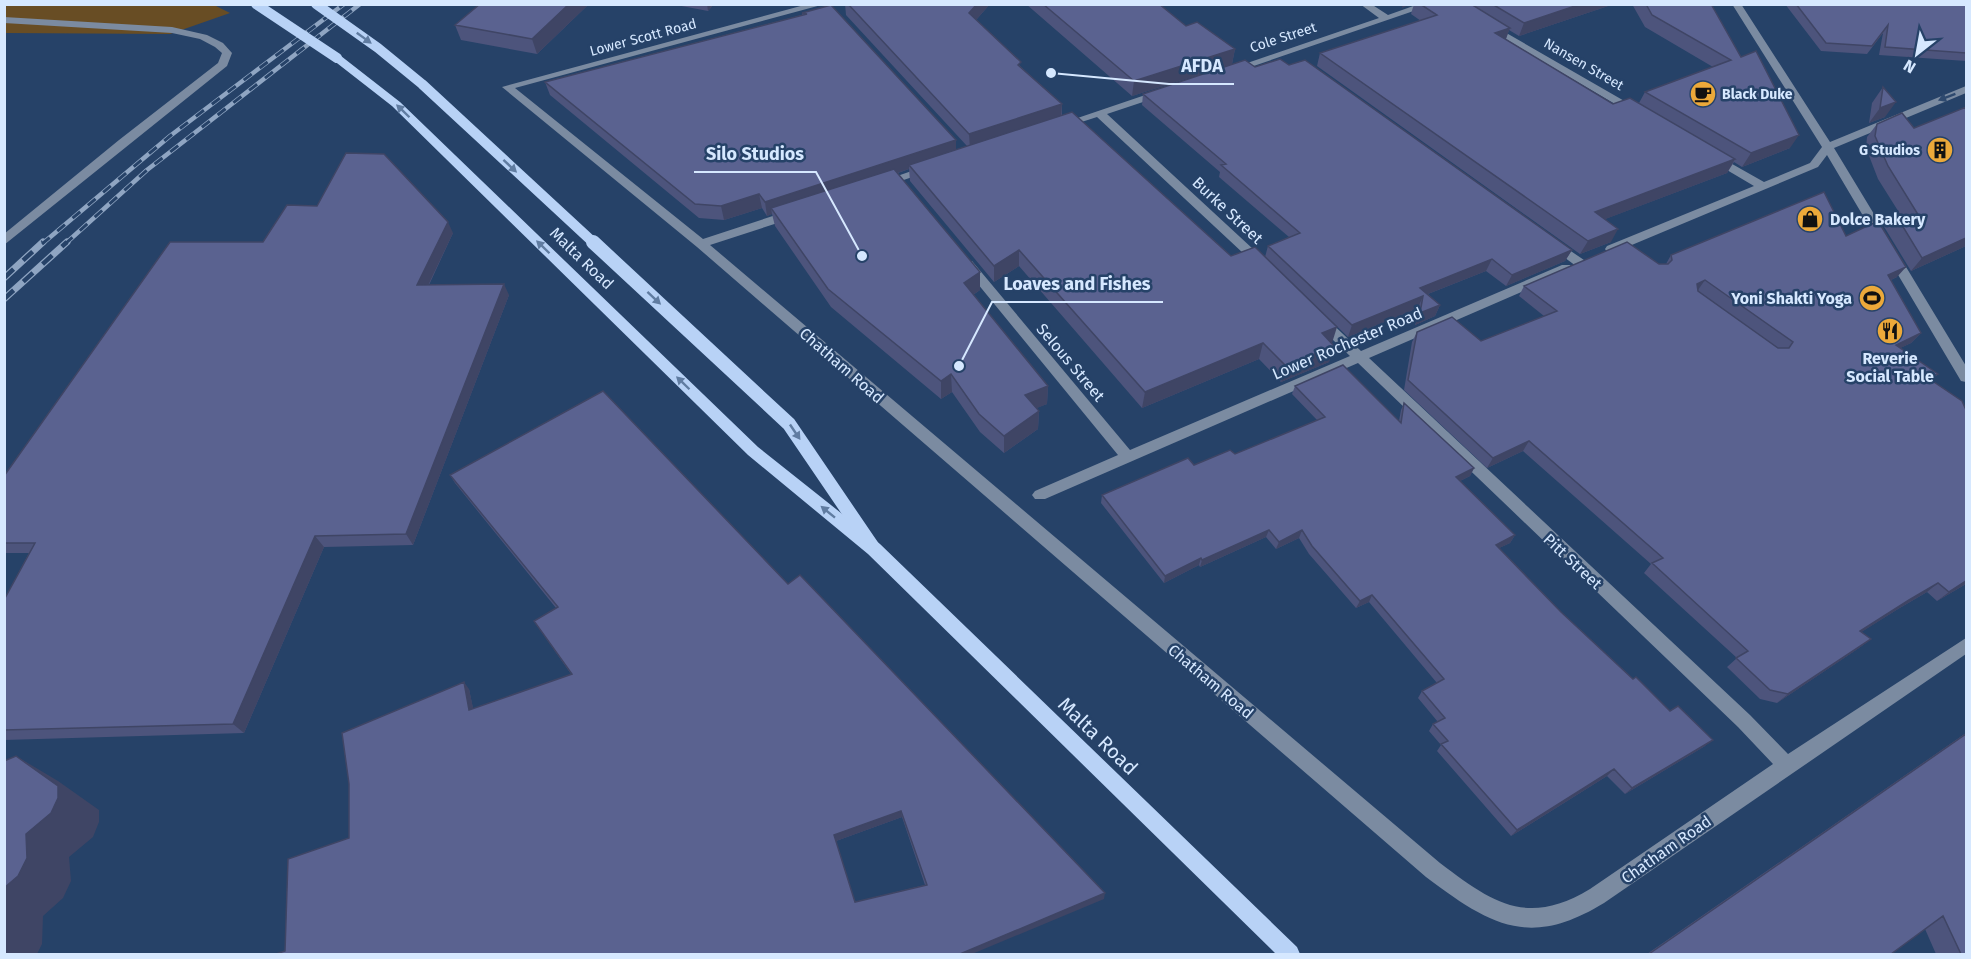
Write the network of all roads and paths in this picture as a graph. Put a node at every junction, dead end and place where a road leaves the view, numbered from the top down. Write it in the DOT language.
graph roads {
  1 [pos="256,4"];
  2 [pos="315,4"];
  3 [pos="821,4"];
  4 [pos="1364,4"];
  5 [pos="1430,4"];
  6 [pos="1736,4"];
  7 [pos="1386,18"];
  8 [pos="4,20"];
  9 [pos="1481,22"];
  10 [pos="1219,74"];
  11 [pos="507,87"];
  12 [pos="1175,89"];
  13 [pos="1966,89"];
  14 [pos="1100,114"];
  15 [pos="1651,121"];
  16 [pos="1044,131"];
  17 [pos="1828,147"];
  18 [pos="1702,151"];
  19 [pos="937,165"];
  20 [pos="876,186"];
  21 [pos="1763,186"];
  22 [pos="800,211"];
  23 [pos="1542,235"];
  24 [pos="4,242"];
  25 [pos="701,244"];
  26 [pos="1622,245"];
  27 [pos="959,252"];
  28 [pos="1638,255"];
  29 [pos="1589,259"];
  30 [pos="1273,274"];
  31 [pos="1307,308"];
  32 [pos="1358,358"];
  33 [pos="1965,371"];
  34 [pos="1127,456"];
  35 [pos="1040,495"];
  36 [pos="874,549"];
  37 [pos="1966,645"];
  38 [pos="1787,765"];
  39 [pos="1290,954"];
  36 -- 1 [label="main road, Malta Road, one-way, bridge"];
  2 -- 36 [label="main road, Malta Road, one-way, bridge"];
  3 -- 11 [label="street, Lower Scott Road"];
  4 -- 7 [label="street"];
  5 -- 7 [label="street, Cole Street"];
  6 -- 17 [label="street"];
  7 -- 10 [label="street, Cole Street"];
  8 -- 24 [label="street"];
  9 -- 15 [label="street, Nansen Street"];
  11 -- 25 [label="street, Chatham Road"];
  12 -- 14 [label="street"];
  13 -- 17 [label="street, one-way"];
  14 -- 16 [label="street"];
  14 -- 30 [label="street, Burke Street"];
  17 -- 21 [label="street, Lower Rochester Road"];
  17 -- 33 [label="street"];
  18 -- 21 [label="street"];
  19 -- 20 [label="street"];
  21 -- 26 [label="street, Lower Rochester Road"];
  22 -- 25 [label="street"];
  23 -- 29 [label="street"];
  25 -- 38 [label="street, Chatham Road"];
  26 -- 28 [label="street"];
  26 -- 29 [label="street, Lower Rochester Road"];
  27 -- 34 [label="street, Selous Street"];
  29 -- 32 [label="street, Lower Rochester Road"];
  31 -- 32 [label="street"];
  32 -- 34 [label="street, Lower Rochester Road"];
  32 -- 38 [label="street, Pitt Street"];
  34 -- 35 [label="street, Lower Rochester Road"];
  36 -- 39 [label="main road, Malta Road"];
  37 -- 38 [label="street, Chatham Road"];
}
